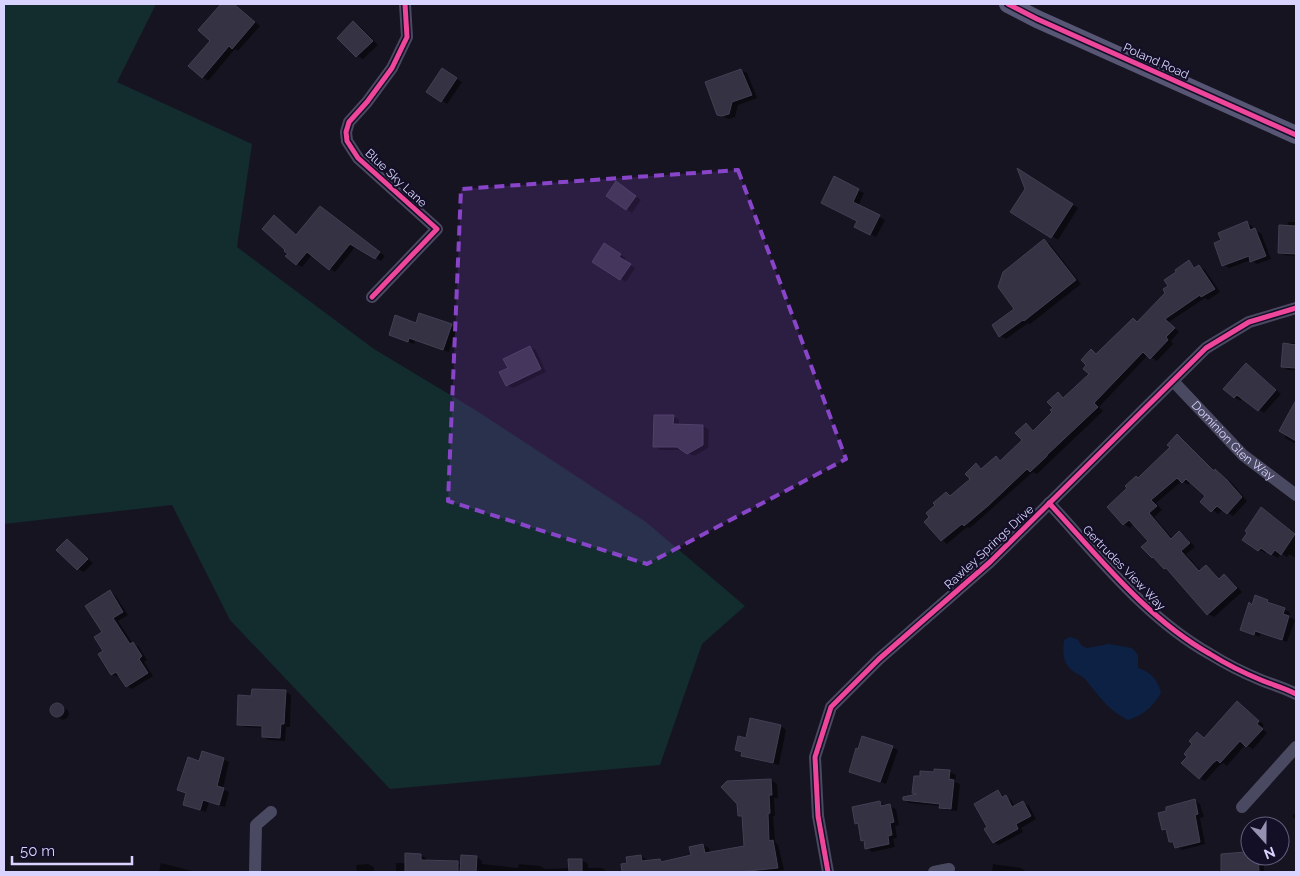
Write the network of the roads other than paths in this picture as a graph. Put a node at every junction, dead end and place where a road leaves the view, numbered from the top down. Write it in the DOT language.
graph roads {
  1 [pos="405,4"];
  2 [pos="1008,4"];
  3 [pos="1296,135"];
  4 [pos="372,297"];
  5 [pos="1296,308"];
  6 [pos="1173,381"];
  7 [pos="1296,495"];
  8 [pos="1049,504"];
  9 [pos="1296,694"];
  10 [pos="1296,746"];
  11 [pos="1242,807"];
  12 [pos="271,812"];
  13 [pos="949,869"];
  14 [pos="255,872"];
  15 [pos="828,872"];
  16 [pos="934,872"];
  1 -- 4 [label="street, Blue Sky Lane"];
  2 -- 3 [label="street, Poland Road"];
  5 -- 6 [label="street, Rawley Springs Drive"];
  6 -- 7 [label="street, Dominion Glen Way"];
  6 -- 8 [label="street, Rawley Springs Drive"];
  8 -- 9 [label="street, Gertrudes View Way"];
  8 -- 15 [label="street, Rawley Springs Drive"];
  10 -- 11 [label="street"];
  12 -- 14 [label="street"];
  13 -- 16 [label="street"];
}
